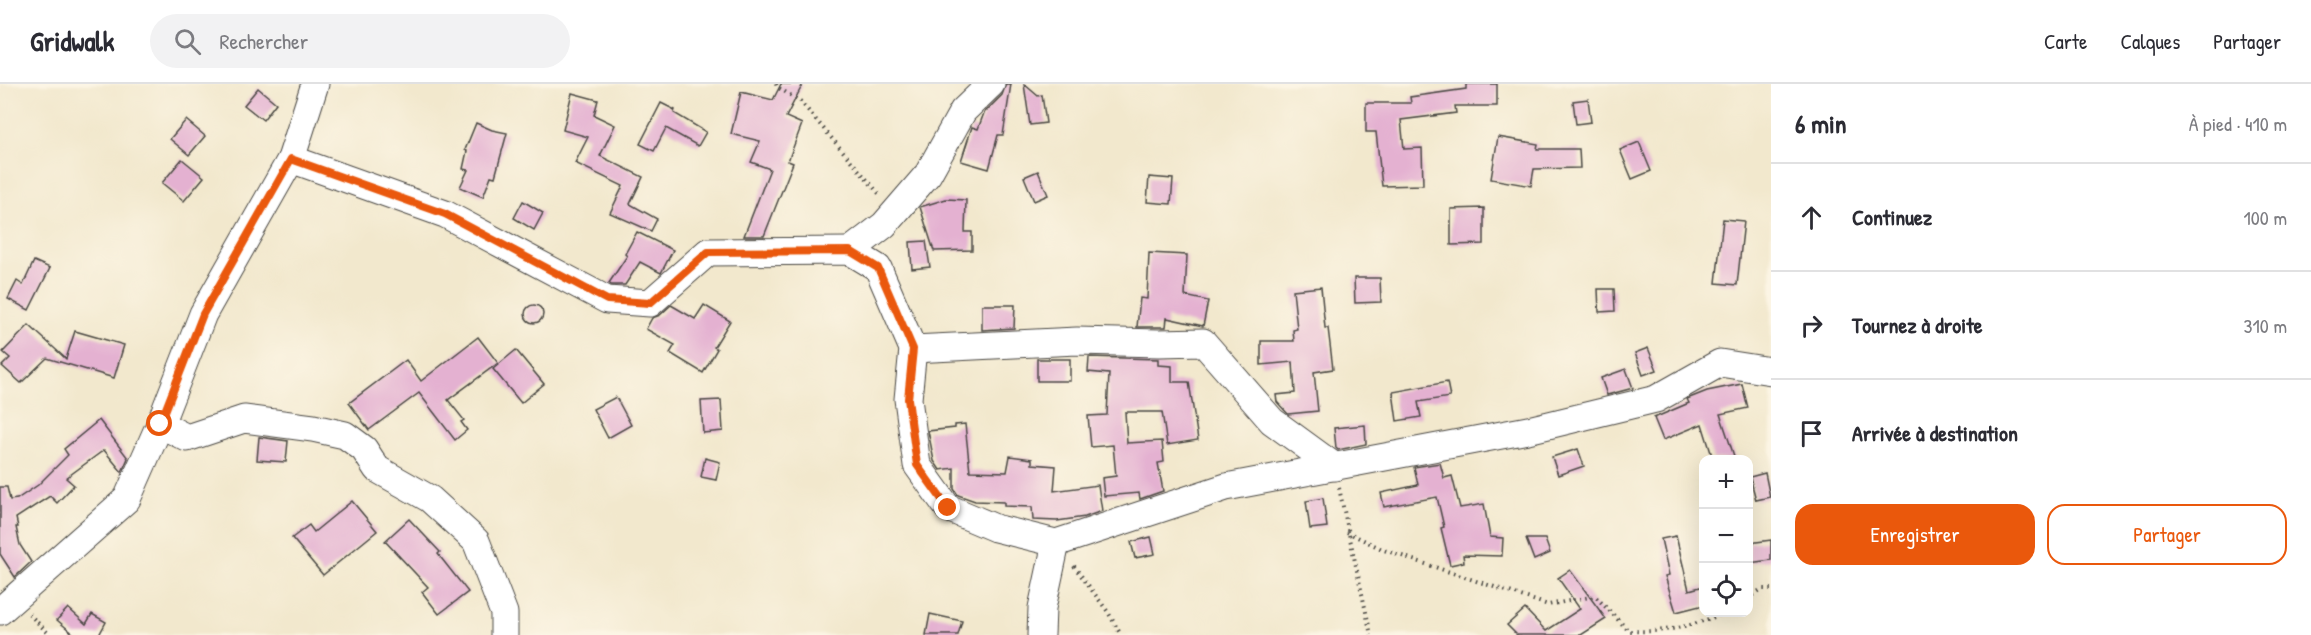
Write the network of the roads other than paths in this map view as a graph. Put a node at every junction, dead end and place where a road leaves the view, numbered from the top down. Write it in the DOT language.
graph roads {
  1 [pos="315,84"];
  2 [pos="991,84"];
  3 [pos="291,159"];
  4 [pos="850,251"];
  5 [pos="913,349"];
  6 [pos="1771,371"];
  7 [pos="160,424"];
  8 [pos="1335,466"];
  9 [pos="1056,543"];
  10 [pos="7,605"];
  11 [pos="504,635"];
  12 [pos="1041,635"];
  1 -- 3 [label="street"];
  2 -- 4 [label="street"];
  3 -- 4 [label="street"];
  3 -- 7 [label="street"];
  4 -- 5 [label="street"];
  5 -- 8 [label="street"];
  5 -- 9 [label="street"];
  6 -- 8 [label="street"];
  7 -- 10 [label="street"];
  7 -- 11 [label="street"];
  8 -- 9 [label="street"];
  9 -- 12 [label="street"];
}
